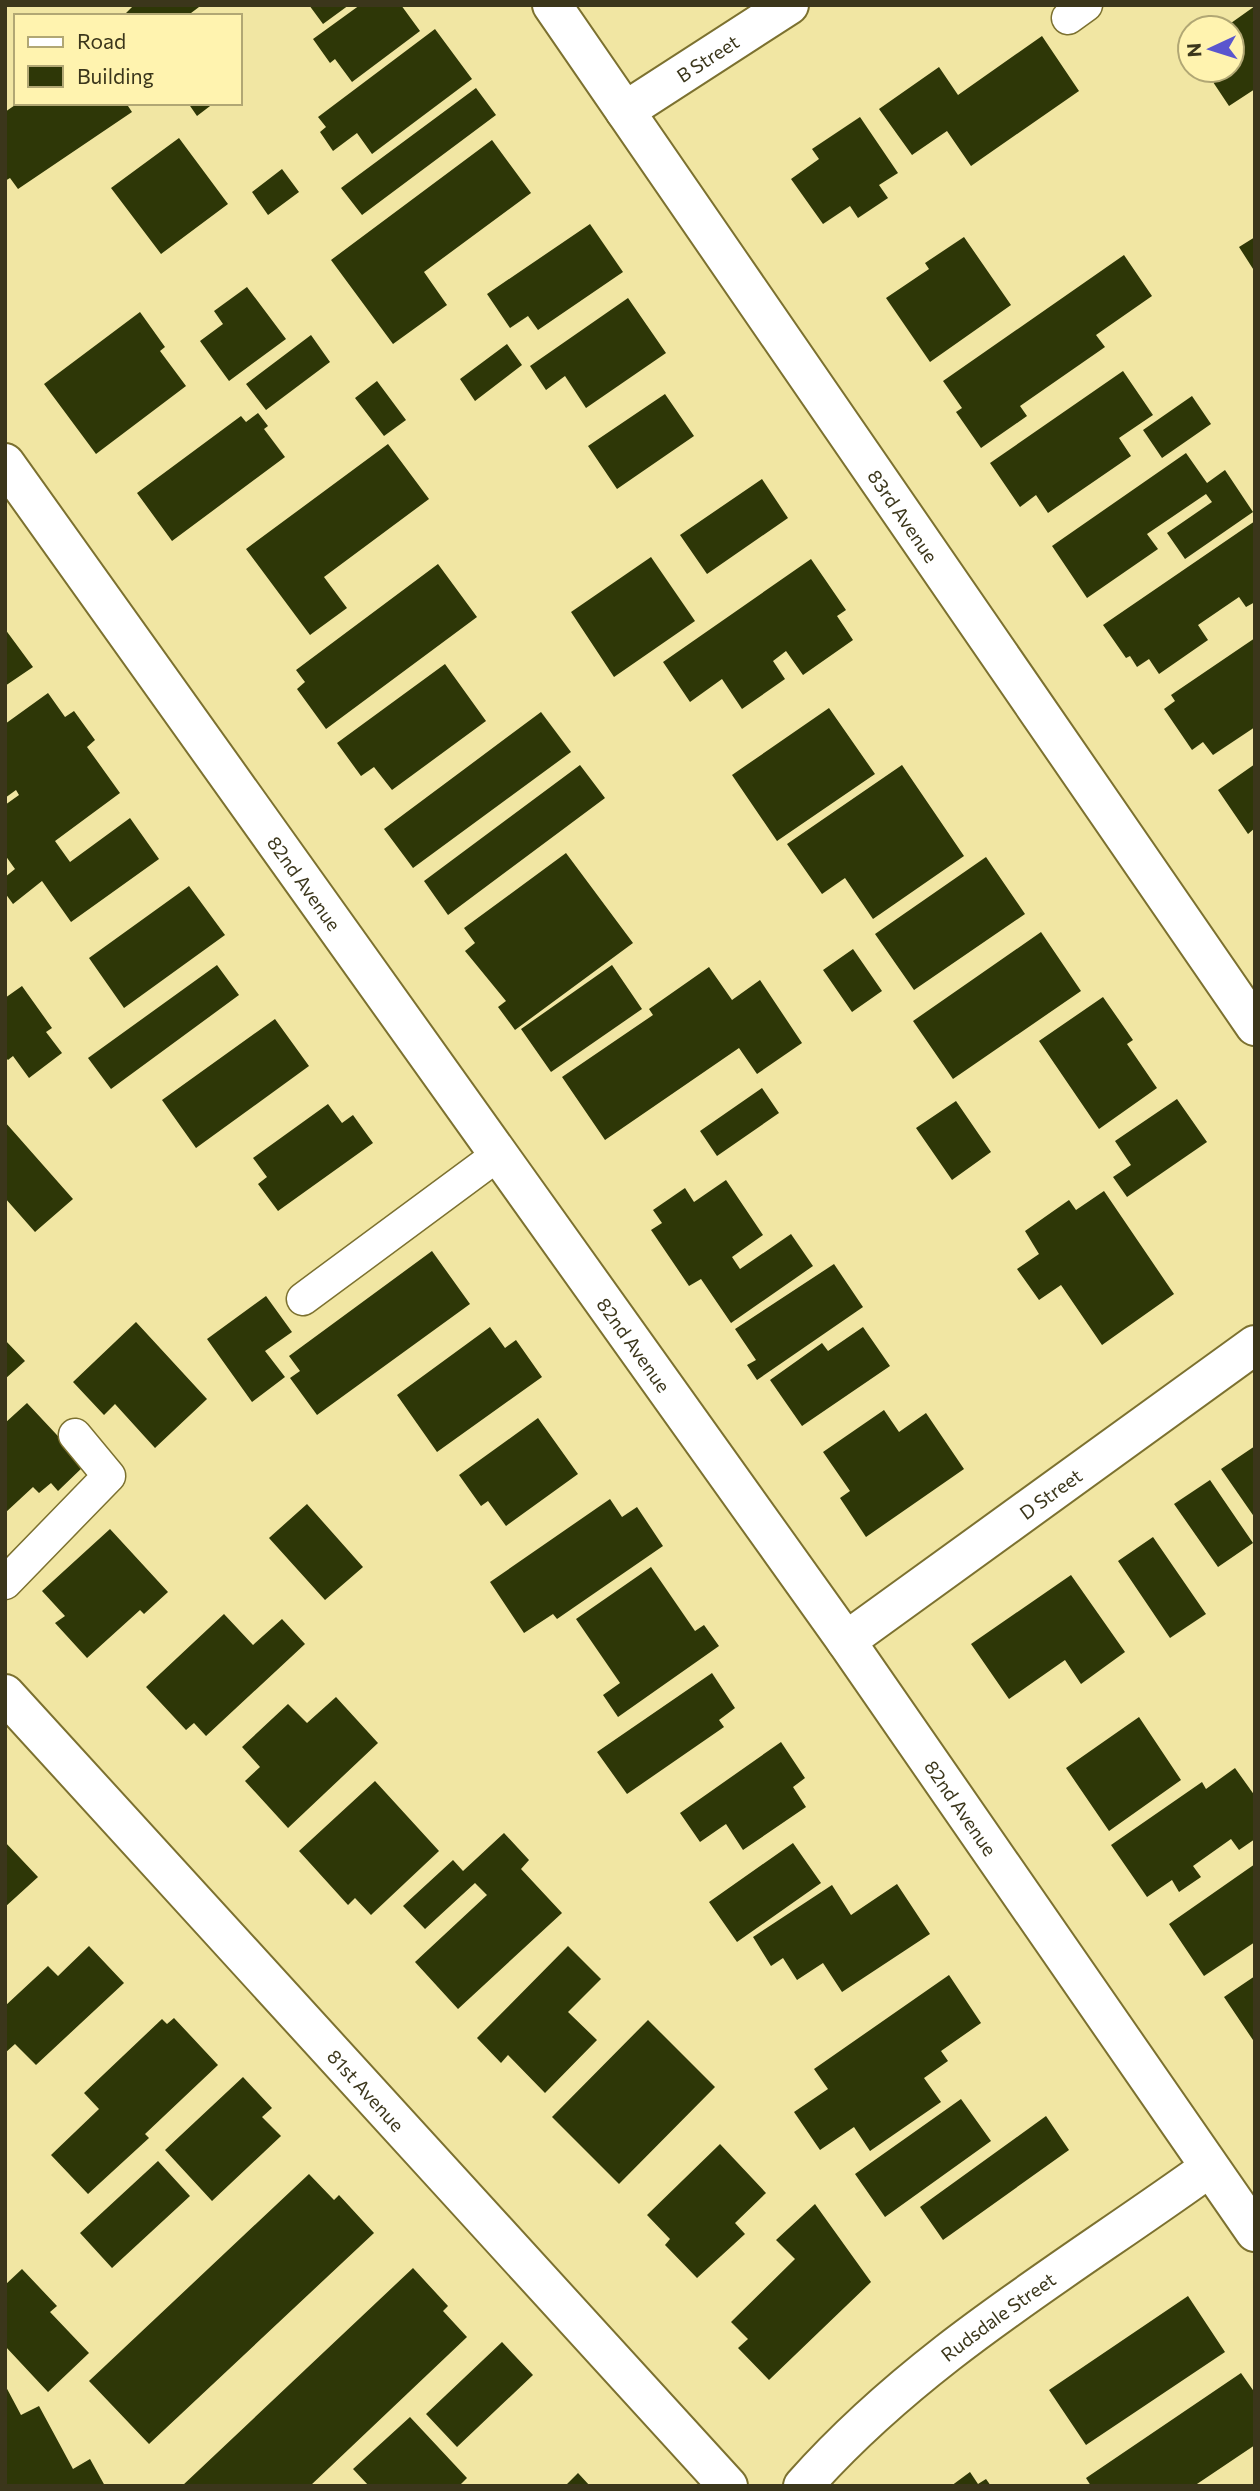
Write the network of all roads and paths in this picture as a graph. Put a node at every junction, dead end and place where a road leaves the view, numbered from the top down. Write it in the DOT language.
graph roads {
  1 [pos="552,5"];
  2 [pos="789,5"];
  3 [pos="625,111"];
  4 [pos="5,463"];
  5 [pos="1255,1026"];
  6 [pos="499,1154"];
  7 [pos="303,1299"];
  8 [pos="1255,1345"];
  9 [pos="75,1435"];
  10 [pos="5,1583"];
  11 [pos="846,1641"];
  12 [pos="5,1694"];
  13 [pos="1209,2168"];
  14 [pos="1255,2232"];
  15 [pos="728,2486"];
  16 [pos="803,2486"];
  1 -- 3 [label="street, 83rd Avenue"];
  2 -- 3 [label="street, B Street"];
  3 -- 5 [label="street, 83rd Avenue"];
  4 -- 6 [label="street, 82nd Avenue"];
  6 -- 7 [label="lane"];
  6 -- 11 [label="street, 82nd Avenue"];
  8 -- 11 [label="street, D Street"];
  9 -- 10 [label="lane"];
  11 -- 13 [label="street, 82nd Avenue"];
  12 -- 15 [label="street, 81st Avenue"];
  13 -- 14 [label="street, 82nd Avenue"];
  13 -- 16 [label="street, Rudsdale Street"];
}
